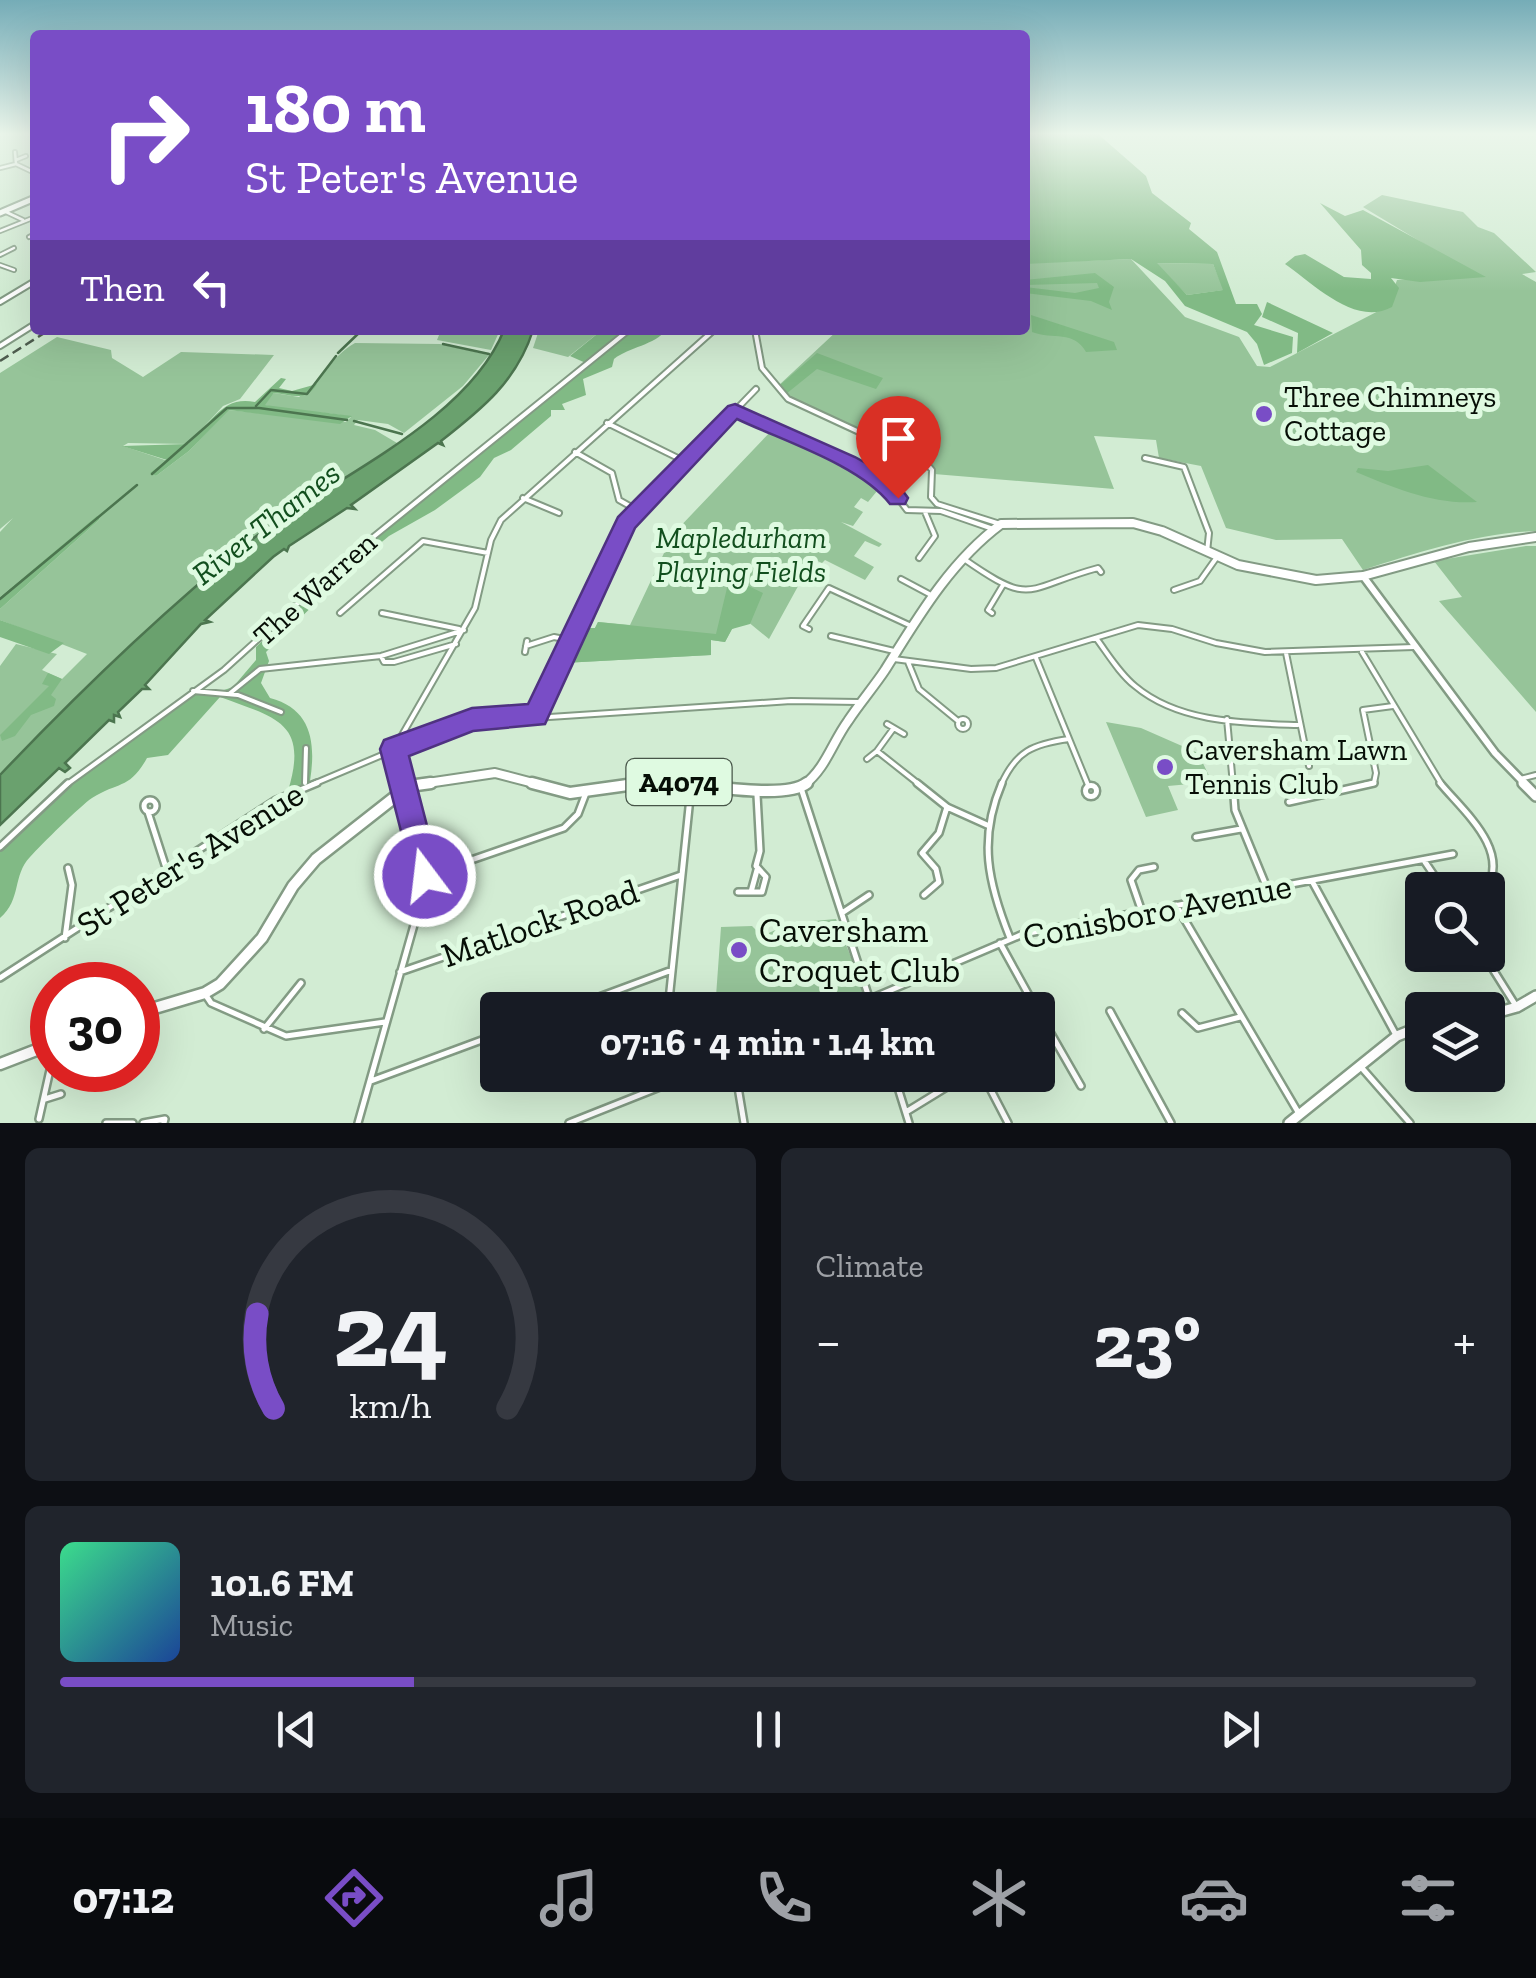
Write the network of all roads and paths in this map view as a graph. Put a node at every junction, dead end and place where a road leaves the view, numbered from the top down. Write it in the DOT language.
graph roads {
  1 [pos="30,200"];
  2 [pos="2,212"];
  3 [pos="30,219"];
  4 [pos="25,221"];
  5 [pos="0,232"];
  6 [pos="14,248"];
  7 [pos="0,255"];
  8 [pos="0,266"];
  9 [pos="14,270"];
  10 [pos="30,284"];
  11 [pos="0,302"];
  12 [pos="30,327"];
  13 [pos="624,335"];
  14 [pos="708,335"];
  15 [pos="755,335"];
  16 [pos="0,346"];
  17 [pos="756,389"];
  18 [pos="735,410"];
  19 [pos="607,424"];
  20 [pos="575,452"];
  21 [pos="1145,458"];
  22 [pos="684,461"];
  23 [pos="524,498"];
  24 [pos="942,509"];
  25 [pos="636,510"];
  26 [pos="925,512"];
  27 [pos="559,513"];
  28 [pos="997,527"];
  29 [pos="1536,537"];
  30 [pos="1208,552"];
  31 [pos="488,554"];
  32 [pos="921,555"];
  33 [pos="1218,557"];
  34 [pos="964,559"];
  35 [pos="1099,568"];
  36 [pos="1364,576"];
  37 [pos="902,578"];
  38 [pos="1004,585"];
  39 [pos="1180,590"];
  40 [pos="932,595"];
  41 [pos="341,610"];
  42 [pos="988,610"];
  43 [pos="382,613"];
  44 [pos="910,625"];
  45 [pos="804,627"];
  46 [pos="464,630"];
  47 [pos="831,636"];
  48 [pos="1096,638"];
  49 [pos="570,641"];
  50 [pos="456,644"];
  51 [pos="526,646"];
  52 [pos="1418,647"];
  53 [pos="1361,650"];
  54 [pos="1286,653"];
  55 [pos="894,655"];
  56 [pos="380,656"];
  57 [pos="1036,658"];
  58 [pos="908,662"];
  59 [pos="209,680"];
  60 [pos="211,690"];
  61 [pos="194,691"];
  62 [pos="229,694"];
  63 [pos="859,702"];
  64 [pos="1393,706"];
  65 [pos="281,712"];
  66 [pos="536,716"];
  67 [pos="1228,719"];
  68 [pos="958,721"];
  69 [pos="886,724"];
  70 [pos="1298,725"];
  71 [pos="893,729"];
  72 [pos="904,734"];
  73 [pos="1069,740"];
  74 [pos="306,748"];
  75 [pos="394,749"];
  76 [pos="877,751"];
  77 [pos="867,759"];
  78 [pos="1310,766"];
  79 [pos="1536,775"];
  80 [pos="1520,779"];
  81 [pos="691,783"];
  82 [pos="306,785"];
  83 [pos="1088,785"];
  84 [pos="802,788"];
  85 [pos="402,789"];
  86 [pos="757,790"];
  87 [pos="586,793"];
  88 [pos="1536,796"];
  89 [pos="1289,802"];
  90 [pos="947,807"];
  91 [pos="148,812"];
  92 [pos="987,825"];
  93 [pos="1241,830"];
  94 [pos="1196,837"];
  95 [pos="0,847"];
  96 [pos="1453,854"];
  97 [pos="1425,862"];
  98 [pos="1154,866"];
  99 [pos="68,868"];
  100 [pos="756,870"];
  101 [pos="168,871"];
  102 [pos="1432,872"];
  103 [pos="1494,872"];
  104 [pos="681,875"];
  105 [pos="425,876"];
  106 [pos="1312,881"];
  107 [pos="1267,889"];
  108 [pos="738,892"];
  109 [pos="751,892"];
  110 [pos="869,895"];
  111 [pos="924,895"];
  112 [pos="1176,905"];
  113 [pos="1142,912"];
  114 [pos="842,913"];
  115 [pos="66,938"];
  116 [pos="1010,938"];
  117 [pos="1000,943"];
  118 [pos="672,970"];
  119 [pos="400,972"];
  120 [pos="1495,972"];
  121 [pos="0,978"];
  122 [pos="301,983"];
  123 [pos="205,992"];
  124 [pos="613,992"];
  125 [pos="670,992"];
  126 [pos="868,992"];
  127 [pos="886,992"];
  128 [pos="1027,992"];
  129 [pos="1536,996"];
  130 [pos="160,1006"];
  131 [pos="1517,1007"];
  132 [pos="1110,1010"];
  133 [pos="1505,1010"];
  134 [pos="1182,1013"];
  135 [pos="1240,1017"];
  136 [pos="385,1022"];
  137 [pos="264,1029"];
  138 [pos="1405,1033"];
  139 [pos="1397,1036"];
  140 [pos="480,1041"];
  141 [pos="1056,1042"];
  142 [pos="30,1052"];
  143 [pos="0,1064"];
  144 [pos="1361,1068"];
  145 [pos="369,1082"];
  146 [pos="1081,1086"];
  147 [pos="46,1092"];
  148 [pos="646,1092"];
  149 [pos="739,1092"];
  150 [pos="900,1092"];
  151 [pos="939,1092"];
  152 [pos="992,1092"];
  153 [pos="61,1094"];
  154 [pos="45,1099"];
  155 [pos="906,1112"];
  156 [pos="1300,1115"];
  157 [pos="39,1119"];
  158 [pos="168,1120"];
  159 [pos="106,1123"];
  160 [pos="133,1123"];
  161 [pos="143,1123"];
  162 [pos="358,1123"];
  163 [pos="569,1123"];
  164 [pos="744,1123"];
  165 [pos="909,1123"];
  166 [pos="1008,1123"];
  167 [pos="1171,1123"];
  168 [pos="1289,1123"];
  169 [pos="1410,1123"];
  1 -- 2 [label="main road"];
  2 -- 4 [label="street"];
  3 -- 4 [label="street"];
  4 -- 5 [label="street"];
  6 -- 7 [label="street"];
  8 -- 9 [label="street"];
  10 -- 11 [label="street"];
  12 -- 16 [label="street"];
  13 -- 59 [label="street, The Warren"];
  14 -- 19 [label="street"];
  15 -- 24 [label="street"];
  17 -- 18 [label="street"];
  18 -- 22 [label="street"];
  18 -- 26 [label="street"];
  19 -- 20 [label="street"];
  19 -- 22 [label="street"];
  20 -- 23 [label="street"];
  20 -- 25 [label="street"];
  21 -- 30 [label="street"];
  22 -- 25 [label="street"];
  23 -- 27 [label="street"];
  23 -- 31 [label="street"];
  24 -- 26 [label="street"];
  24 -- 28 [label="street"];
  24 -- 28 [label="street"];
  25 -- 49 [label="street"];
  26 -- 32 [label="street"];
  28 -- 30 [label="main road"];
  28 -- 34 [label="main road"];
  29 -- 36 [label="main road"];
  30 -- 33 [label="main road"];
  31 -- 41 [label="street"];
  31 -- 46 [label="street"];
  33 -- 36 [label="main road"];
  33 -- 39 [label="street"];
  34 -- 38 [label="street"];
  34 -- 40 [label="main road"];
  35 -- 38 [label="street"];
  36 -- 52 [label="street"];
  37 -- 40 [label="street"];
  38 -- 42 [label="street"];
  40 -- 44 [label="main road"];
  43 -- 46 [label="street"];
  44 -- 45 [label="street"];
  44 -- 55 [label="main road"];
  46 -- 50 [label="street"];
  46 -- 56 [label="street"];
  47 -- 55 [label="street"];
  48 -- 54 [label="street"];
  48 -- 57 [label="street"];
  48 -- 67 [label="street"];
  49 -- 51 [label="street"];
  49 -- 66 [label="street"];
  50 -- 56 [label="street"];
  50 -- 75 [label="street"];
  52 -- 53 [label="street"];
  52 -- 80 [label="street"];
  53 -- 54 [label="street"];
  53 -- 64 [label="street"];
  54 -- 70 [label="street"];
  55 -- 58 [label="street"];
  55 -- 63 [label="main road"];
  56 -- 62 [label="street"];
  57 -- 58 [label="street"];
  57 -- 73 [label="street"];
  58 -- 68 [label="street"];
  59 -- 60 [label="street"];
  59 -- 61 [label="street, The Warren"];
  60 -- 61 [label="street"];
  60 -- 62 [label="street"];
  61 -- 95 [label="street, The Warren"];
  62 -- 65 [label="street"];
  63 -- 66 [label="street, St Peter's Avenue"];
  63 -- 84 [label="main road"];
  64 -- 89 [label="street"];
  64 -- 103 [label="street"];
  66 -- 75 [label="street, St Peter's Avenue"];
  67 -- 70 [label="street"];
  67 -- 93 [label="street"];
  69 -- 71 [label="street"];
  70 -- 78 [label="street"];
  71 -- 72 [label="street"];
  71 -- 76 [label="street"];
  73 -- 83 [label="street"];
  73 -- 92 [label="street"];
  74 -- 82 [label="street"];
  75 -- 82 [label="street, St Peter's Avenue"];
  75 -- 85 [label="street"];
  76 -- 77 [label="street"];
  76 -- 90 [label="street"];
  79 -- 80 [label="street"];
  80 -- 88 [label="street"];
  81 -- 86 [label="main road, A4074"];
  81 -- 87 [label="main road, A4074"];
  81 -- 104 [label="street"];
  82 -- 101 [label="street, St Peter's Avenue"];
  84 -- 86 [label="main road, A4074"];
  84 -- 114 [label="street"];
  85 -- 87 [label="main road, A4074"];
  85 -- 105 [label="street"];
  85 -- 123 [label="main road, A4074"];
  86 -- 100 [label="street"];
  87 -- 105 [label="street"];
  90 -- 92 [label="street"];
  90 -- 111 [label="street"];
  91 -- 101 [label="street"];
  92 -- 116 [label="street"];
  93 -- 94 [label="street"];
  93 -- 107 [label="street"];
  96 -- 97 [label="street, Conisboro Avenue"];
  97 -- 102 [label="street"];
  97 -- 106 [label="street, Conisboro Avenue"];
  98 -- 113 [label="street"];
  99 -- 115 [label="street"];
  100 -- 109 [label="street"];
  100 -- 109 [label="street"];
  101 -- 115 [label="street, St Peter's Avenue"];
  104 -- 118 [label="street"];
  104 -- 119 [label="street, Matlock Road"];
  105 -- 119 [label="street"];
  106 -- 107 [label="street, Conisboro Avenue"];
  106 -- 139 [label="street"];
  107 -- 112 [label="street, Conisboro Avenue"];
  108 -- 109 [label="street"];
  110 -- 114 [label="street"];
  112 -- 113 [label="street, Conisboro Avenue"];
  112 -- 135 [label="street"];
  113 -- 116 [label="street, Conisboro Avenue"];
  114 -- 126 [label="street"];
  115 -- 121 [label="street, St Peter's Avenue"];
  116 -- 117 [label="street, Conisboro Avenue"];
  117 -- 127 [label="street, Conisboro Avenue"];
  117 -- 128 [label="street"];
  118 -- 124 [label="street"];
  118 -- 125 [label="street"];
  119 -- 136 [label="street"];
  120 -- 131 [label="street"];
  122 -- 137 [label="street"];
  123 -- 130 [label="main road, A4074"];
  123 -- 137 [label="street"];
  129 -- 131 [label="street"];
  131 -- 133 [label="street"];
  132 -- 167 [label="street"];
  134 -- 135 [label="street"];
  135 -- 156 [label="street"];
  136 -- 137 [label="street"];
  136 -- 145 [label="street"];
  138 -- 139 [label="street"];
  139 -- 144 [label="street"];
  140 -- 145 [label="street"];
  141 -- 146 [label="street"];
  142 -- 143 [label="main road"];
  144 -- 156 [label="street"];
  144 -- 169 [label="street"];
  145 -- 162 [label="street"];
  147 -- 154 [label="street"];
  148 -- 163 [label="street"];
  149 -- 164 [label="street"];
  150 -- 155 [label="street"];
  151 -- 155 [label="street"];
  152 -- 166 [label="street"];
  153 -- 154 [label="street"];
  154 -- 157 [label="street"];
  155 -- 165 [label="street"];
  156 -- 168 [label="street"];
  158 -- 161 [label="street"];
  159 -- 160 [label="street"];
}
